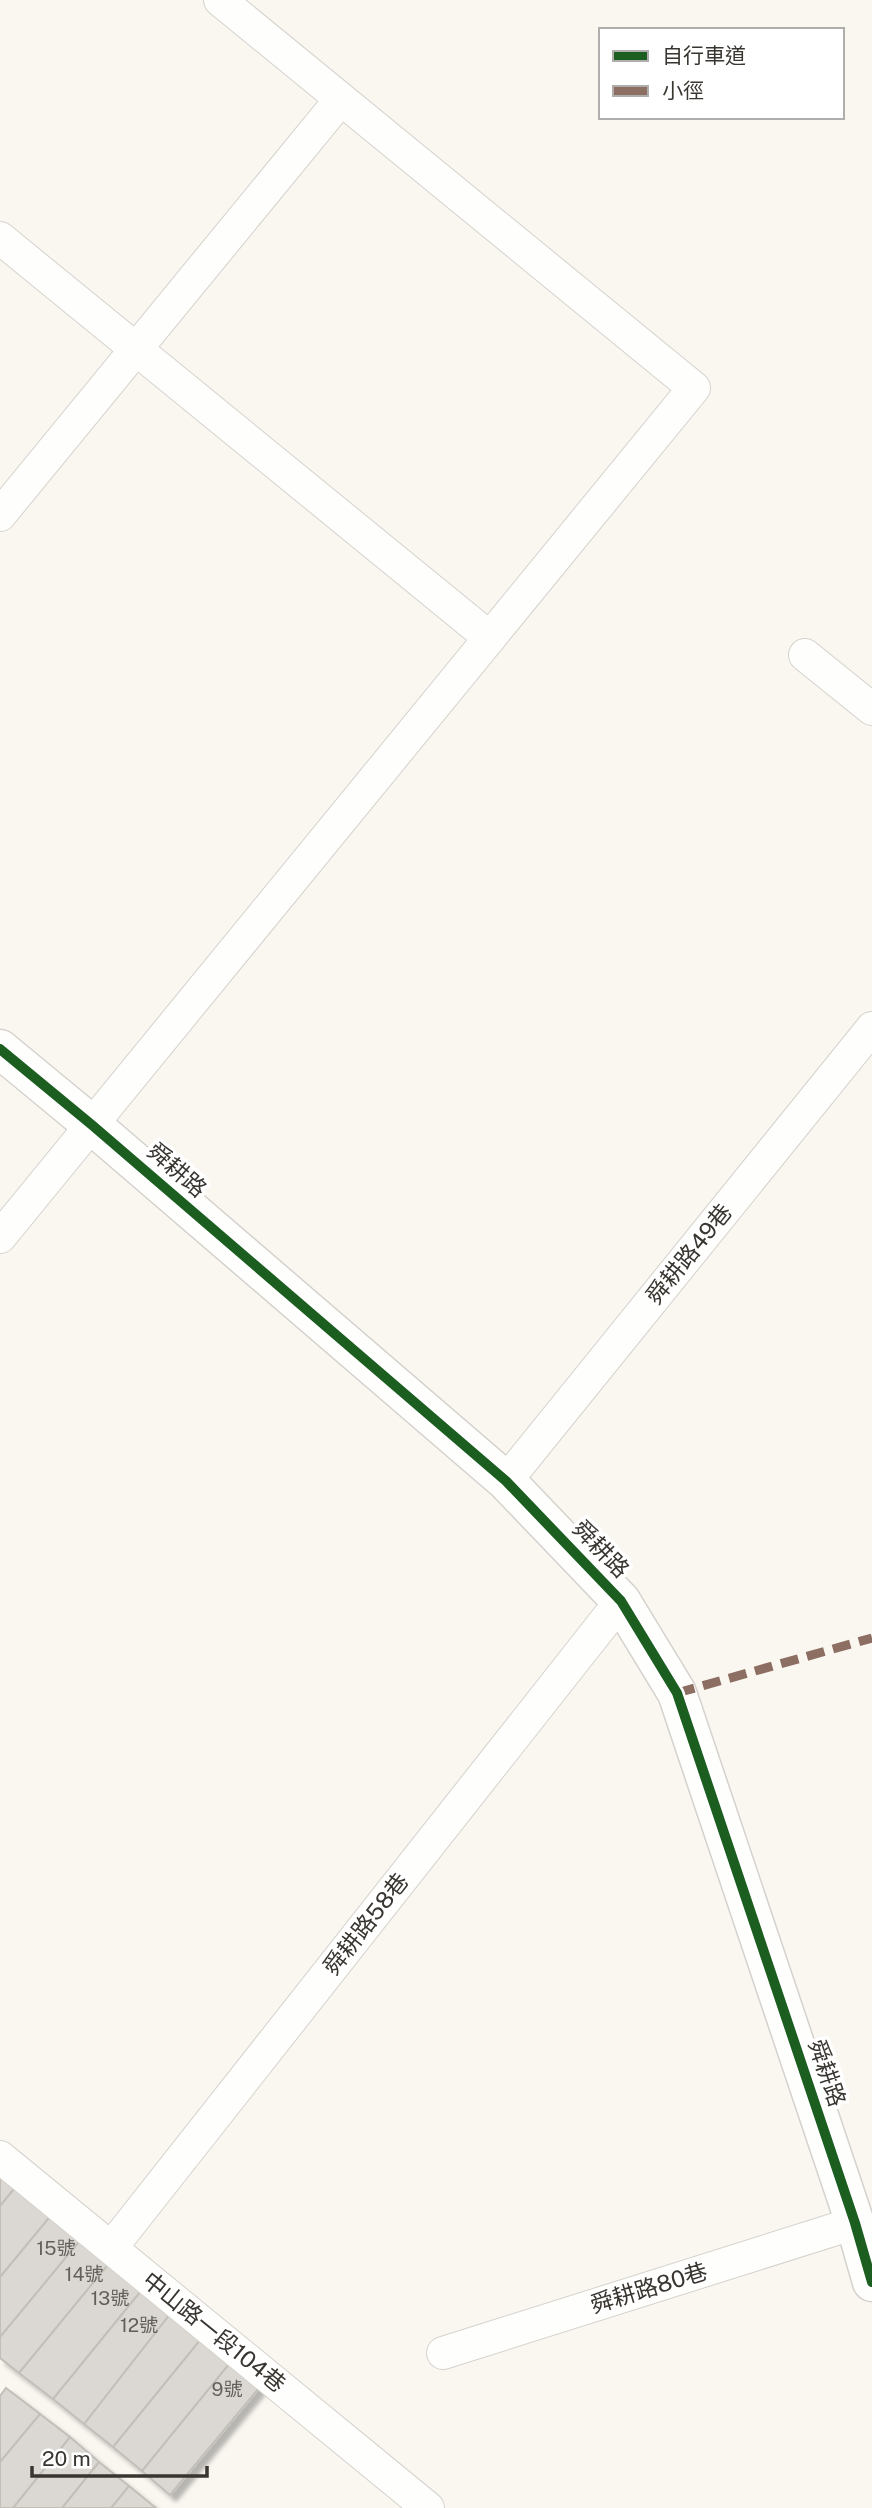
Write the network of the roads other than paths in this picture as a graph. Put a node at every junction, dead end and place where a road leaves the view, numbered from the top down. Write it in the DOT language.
graph roads {
  1 [pos="220,0"];
  2 [pos="341,99"];
  3 [pos="0,238"];
  4 [pos="136,349"];
  5 [pos="0,515"];
  6 [pos="490,638"];
  7 [pos="805,655"];
  8 [pos="872,709"];
  9 [pos="872,1028"];
  10 [pos="0,1049"];
  11 [pos="92,1125"];
  12 [pos="0,1237"];
  13 [pos="506,1481"];
  14 [pos="621,1601"];
  15 [pos="0,2157"];
  16 [pos="855,2223"];
  17 [pos="111,2248"];
  18 [pos="872,2282"];
  19 [pos="443,2353"];
  20 [pos="428,2508"];
  1 -- 2 [label="lane"];
  2 -- 4 [label="lane"];
  2 -- 6 [label="lane"];
  3 -- 4 [label="lane"];
  4 -- 5 [label="lane"];
  4 -- 6 [label="lane"];
  6 -- 11 [label="lane"];
  7 -- 8 [label="lane"];
  9 -- 13 [label="lane, 舜耕路49巷"];
  10 -- 11 [label="street, 舜耕路"];
  11 -- 12 [label="lane"];
  11 -- 13 [label="street, 舜耕路"];
  13 -- 14 [label="street, 舜耕路"];
  14 -- 16 [label="street, 舜耕路"];
  14 -- 17 [label="lane, 舜耕路58巷"];
  15 -- 17 [label="lane, 中山路一段104巷"];
  16 -- 18 [label="street, 舜耕路"];
  16 -- 19 [label="lane, 舜耕路80巷"];
  17 -- 20 [label="lane, 中山路一段104巷"];
}
